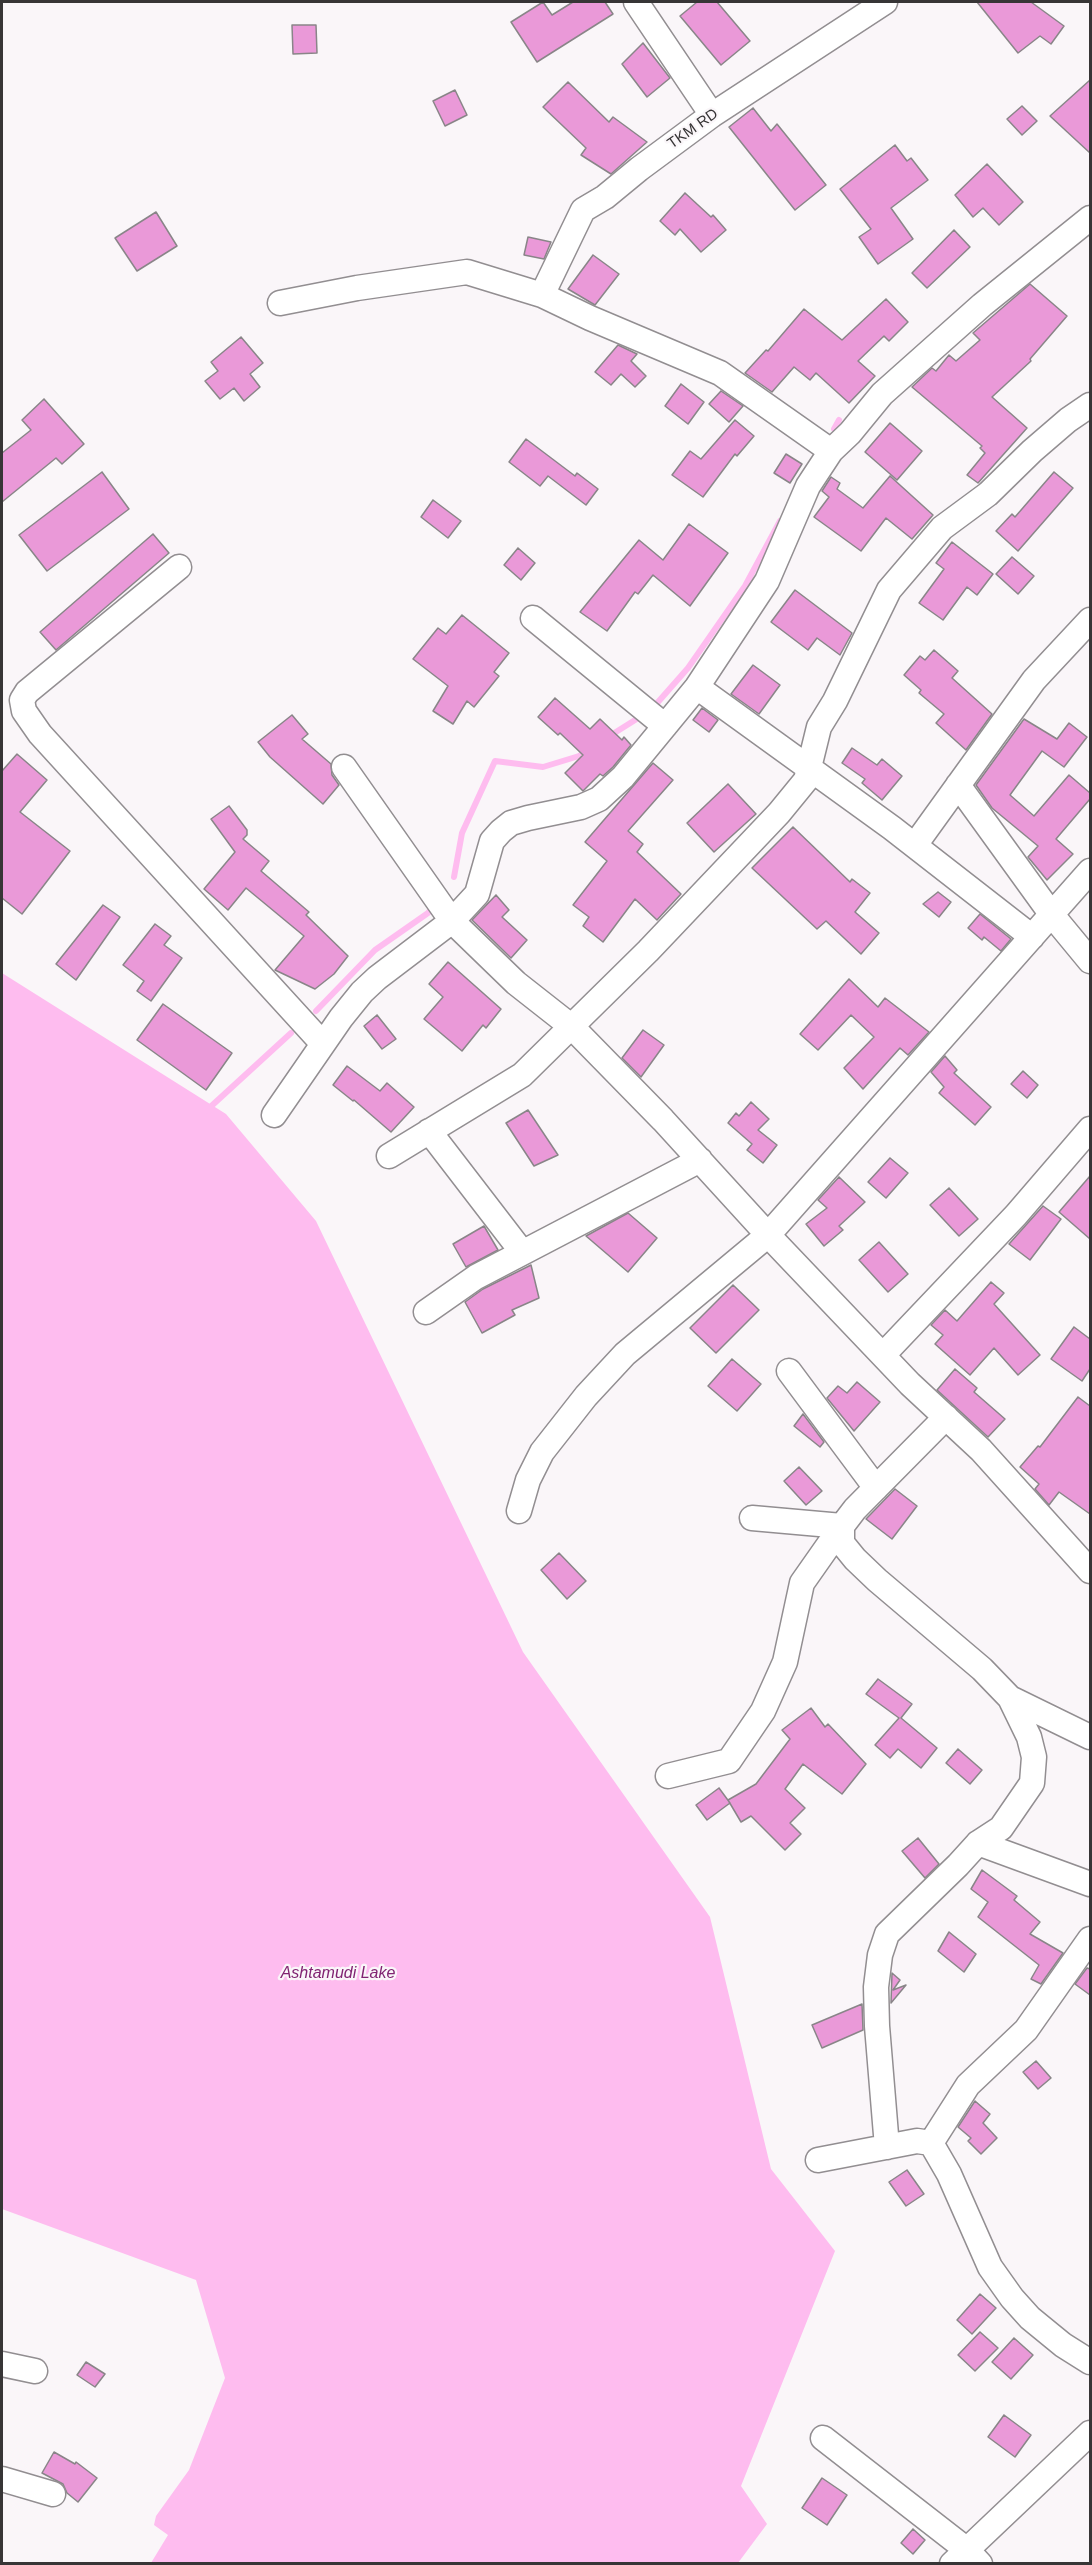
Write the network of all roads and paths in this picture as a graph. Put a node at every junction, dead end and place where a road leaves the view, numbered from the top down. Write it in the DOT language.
graph roads {
  1 [pos="636,2"];
  2 [pos="885,2"];
  3 [pos="712,115"];
  4 [pos="1090,218"];
  5 [pos="542,295"];
  6 [pos="280,303"];
  7 [pos="1090,405"];
  8 [pos="831,451"];
  9 [pos="179,567"];
  10 [pos="533,618"];
  11 [pos="1090,620"];
  12 [pos="697,687"];
  13 [pos="665,726"];
  14 [pos="808,766"];
  15 [pos="344,767"];
  16 [pos="958,785"];
  17 [pos="915,845"];
  18 [pos="1090,871"];
  19 [pos="1052,915"];
  20 [pos="452,921"];
  21 [pos="1032,938"];
  22 [pos="1090,961"];
  23 [pos="572,1027"];
  24 [pos="323,1044"];
  25 [pos="274,1115"];
  26 [pos="1090,1129"];
  27 [pos="429,1131"];
  28 [pos="388,1156"];
  29 [pos="700,1160"];
  30 [pos="768,1235"];
  31 [pos="522,1252"];
  32 [pos="426,1312"];
  33 [pos="883,1355"];
  34 [pos="789,1371"];
  35 [pos="946,1418"];
  36 [pos="876,1488"];
  37 [pos="519,1511"];
  38 [pos="752,1518"];
  39 [pos="842,1526"];
  40 [pos="1090,1571"];
  41 [pos="1010,1698"];
  42 [pos="1090,1737"];
  43 [pos="668,1776"];
  44 [pos="978,1843"];
  45 [pos="1090,1884"];
  46 [pos="1090,1939"];
  47 [pos="931,2143"];
  48 [pos="887,2147"];
  49 [pos="818,2160"];
  50 [pos="1090,2362"];
  51 [pos="2,2364"];
  52 [pos="35,2371"];
  53 [pos="1090,2433"];
  54 [pos="823,2438"];
  55 [pos="2,2479"];
  56 [pos="53,2494"];
  57 [pos="966,2559"];
  1 -- 3 [label="street"];
  2 -- 3 [label="street, TKM RD"];
  3 -- 5 [label="street, TKM RD"];
  4 -- 8 [label="street"];
  5 -- 6 [label="street"];
  5 -- 8 [label="street"];
  7 -- 14 [label="street"];
  8 -- 12 [label="street"];
  9 -- 24 [label="street"];
  10 -- 13 [label="street"];
  11 -- 16 [label="street"];
  12 -- 13 [label="street"];
  12 -- 14 [label="street"];
  13 -- 20 [label="street"];
  14 -- 17 [label="street"];
  14 -- 23 [label="street"];
  15 -- 20 [label="street"];
  16 -- 17 [label="street"];
  16 -- 19 [label="street"];
  17 -- 21 [label="street"];
  18 -- 19 [label="street"];
  19 -- 21 [label="street"];
  19 -- 22 [label="street"];
  20 -- 23 [label="street"];
  20 -- 24 [label="street"];
  21 -- 30 [label="street"];
  23 -- 27 [label="street"];
  23 -- 29 [label="street"];
  24 -- 25 [label="street"];
  26 -- 33 [label="street"];
  27 -- 28 [label="street"];
  27 -- 31 [label="street"];
  29 -- 30 [label="street"];
  29 -- 31 [label="street"];
  30 -- 33 [label="street"];
  30 -- 37 [label="street"];
  31 -- 32 [label="street"];
  33 -- 35 [label="street"];
  34 -- 36 [label="street"];
  35 -- 36 [label="street"];
  35 -- 40 [label="street"];
  36 -- 39 [label="street"];
  38 -- 39 [label="street"];
  39 -- 41 [label="street"];
  39 -- 43 [label="street"];
  41 -- 42 [label="street"];
  41 -- 44 [label="street"];
  44 -- 45 [label="street"];
  44 -- 48 [label="street"];
  46 -- 47 [label="street"];
  47 -- 48 [label="street"];
  47 -- 50 [label="street"];
  48 -- 49 [label="street"];
  51 -- 52 [label="street"];
  53 -- 57 [label="street"];
  54 -- 57 [label="street"];
  55 -- 56 [label="street"];
}
